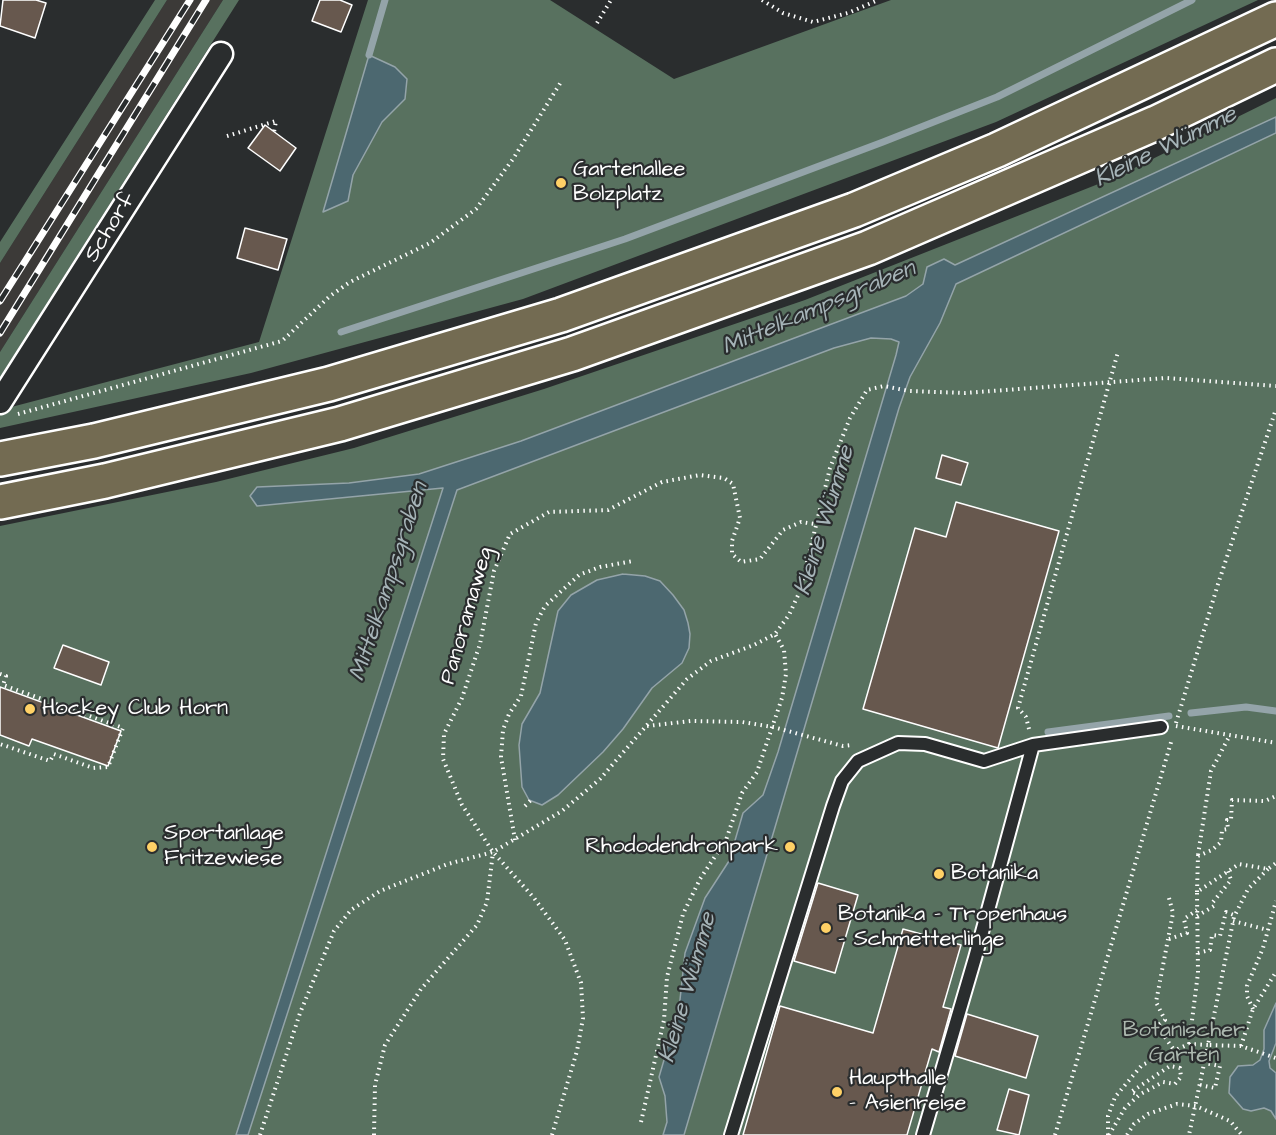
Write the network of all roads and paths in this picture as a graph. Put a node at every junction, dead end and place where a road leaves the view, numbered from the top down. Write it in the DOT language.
graph roads {
  1 [pos="611,0"];
  2 [pos="762,0"];
  3 [pos="878,0"];
  4 [pos="1276,19"];
  5 [pos="597,23"];
  6 [pos="221,54"];
  7 [pos="1276,65"];
  8 [pos="561,82"];
  9 [pos="274,132"];
  10 [pos="226,136"];
  11 [pos="1118,352"];
  12 [pos="1110,381"];
  13 [pos="1276,386"];
  14 [pos="4,409"];
  15 [pos="1276,409"];
  16 [pos="0,459"];
  17 [pos="0,502"];
  18 [pos="815,524"];
  19 [pos="633,561"];
  20 [pos="775,634"];
  21 [pos="0,674"];
  22 [pos="646,726"];
  23 [pos="1175,726"];
  24 [pos="1161,727"];
  25 [pos="776,728"];
  26 [pos="1230,735"];
  27 [pos="1276,743"];
  28 [pos="0,744"];
  29 [pos="1033,745"];
  30 [pos="870,754"];
  31 [pos="1276,796"];
  32 [pos="533,798"];
  33 [pos="525,806"];
  34 [pos="515,840"];
  35 [pos="493,852"];
  36 [pos="1198,856"];
  37 [pos="1276,863"];
  38 [pos="1268,869"];
  39 [pos="1228,871"];
  40 [pos="1197,892"];
  41 [pos="1169,898"];
  42 [pos="1276,902"];
  43 [pos="1197,913"];
  44 [pos="1235,915"];
  45 [pos="1233,921"];
  46 [pos="1268,930"];
  47 [pos="1169,939"];
  48 [pos="1198,953"];
  49 [pos="1276,972"];
  50 [pos="1253,1008"];
  51 [pos="1189,1044"];
  52 [pos="1208,1045"];
  53 [pos="1240,1046"];
  54 [pos="1174,1050"];
  55 [pos="1274,1057"];
  56 [pos="1205,1063"];
  57 [pos="1200,1085"];
  58 [pos="1139,1095"];
  59 [pos="1196,1106"];
  60 [pos="641,1122"];
  61 [pos="260,1135"];
  62 [pos="374,1135"];
  63 [pos="552,1135"];
  64 [pos="731,1135"];
  65 [pos="923,1135"];
  66 [pos="1055,1135"];
  67 [pos="1108,1135"];
  68 [pos="1127,1135"];
  69 [pos="1189,1135"];
  70 [pos="1242,1135"];
  1 -- 5 [label="path"];
  2 -- 3 [label="path"];
  4 -- 16 [label="highway"];
  6 -- 14 [label="street, Schorf"];
  7 -- 17 [label="highway"];
  8 -- 14 [label="path"];
  9 -- 10 [label="path"];
  11 -- 12 [label="path"];
  12 -- 13 [label="path"];
  12 -- 18 [label="path"];
  12 -- 29 [label="path"];
  15 -- 23 [label="path"];
  18 -- 20 [label="path"];
  18 -- 35 [label="path, Panoramaweg"];
  19 -- 34 [label="path"];
  20 -- 22 [label="path"];
  20 -- 25 [label="path"];
  21 -- 28 [label="path"];
  22 -- 25 [label="path"];
  22 -- 34 [label="path"];
  23 -- 24 [label="path"];
  23 -- 26 [label="path"];
  23 -- 66 [label="path"];
  24 -- 29 [label="lane"];
  25 -- 30 [label="path"];
  25 -- 60 [label="path"];
  26 -- 27 [label="path"];
  26 -- 36 [label="path"];
  29 -- 30 [label="lane"];
  29 -- 65 [label="lane"];
  30 -- 64 [label="lane"];
  31 -- 36 [label="path"];
  32 -- 33 [label="path"];
  34 -- 35 [label="path"];
  35 -- 61 [label="path"];
  35 -- 62 [label="path"];
  35 -- 63 [label="path"];
  36 -- 40 [label="path"];
  37 -- 38 [label="path"];
  38 -- 39 [label="path"];
  38 -- 44 [label="path"];
  39 -- 40 [label="path"];
  39 -- 43 [label="path"];
  40 -- 43 [label="path"];
  41 -- 47 [label="path"];
  42 -- 46 [label="path"];
  43 -- 47 [label="path"];
  43 -- 48 [label="path"];
  44 -- 45 [label="path"];
  44 -- 48 [label="path"];
  45 -- 46 [label="path"];
  45 -- 52 [label="path"];
  46 -- 50 [label="path"];
  47 -- 54 [label="path"];
  48 -- 51 [label="path"];
  49 -- 50 [label="path"];
  50 -- 53 [label="path"];
  51 -- 52 [label="path"];
  51 -- 54 [label="path"];
  52 -- 53 [label="path"];
  52 -- 56 [label="path"];
  53 -- 55 [label="path"];
  54 -- 67 [label="path"];
  56 -- 57 [label="path"];
  56 -- 57 [label="path"];
  57 -- 59 [label="path"];
  58 -- 58 [label="path"];
  58 -- 67 [label="path"];
  59 -- 68 [label="path"];
  59 -- 69 [label="path"];
  59 -- 70 [label="path"];
}
